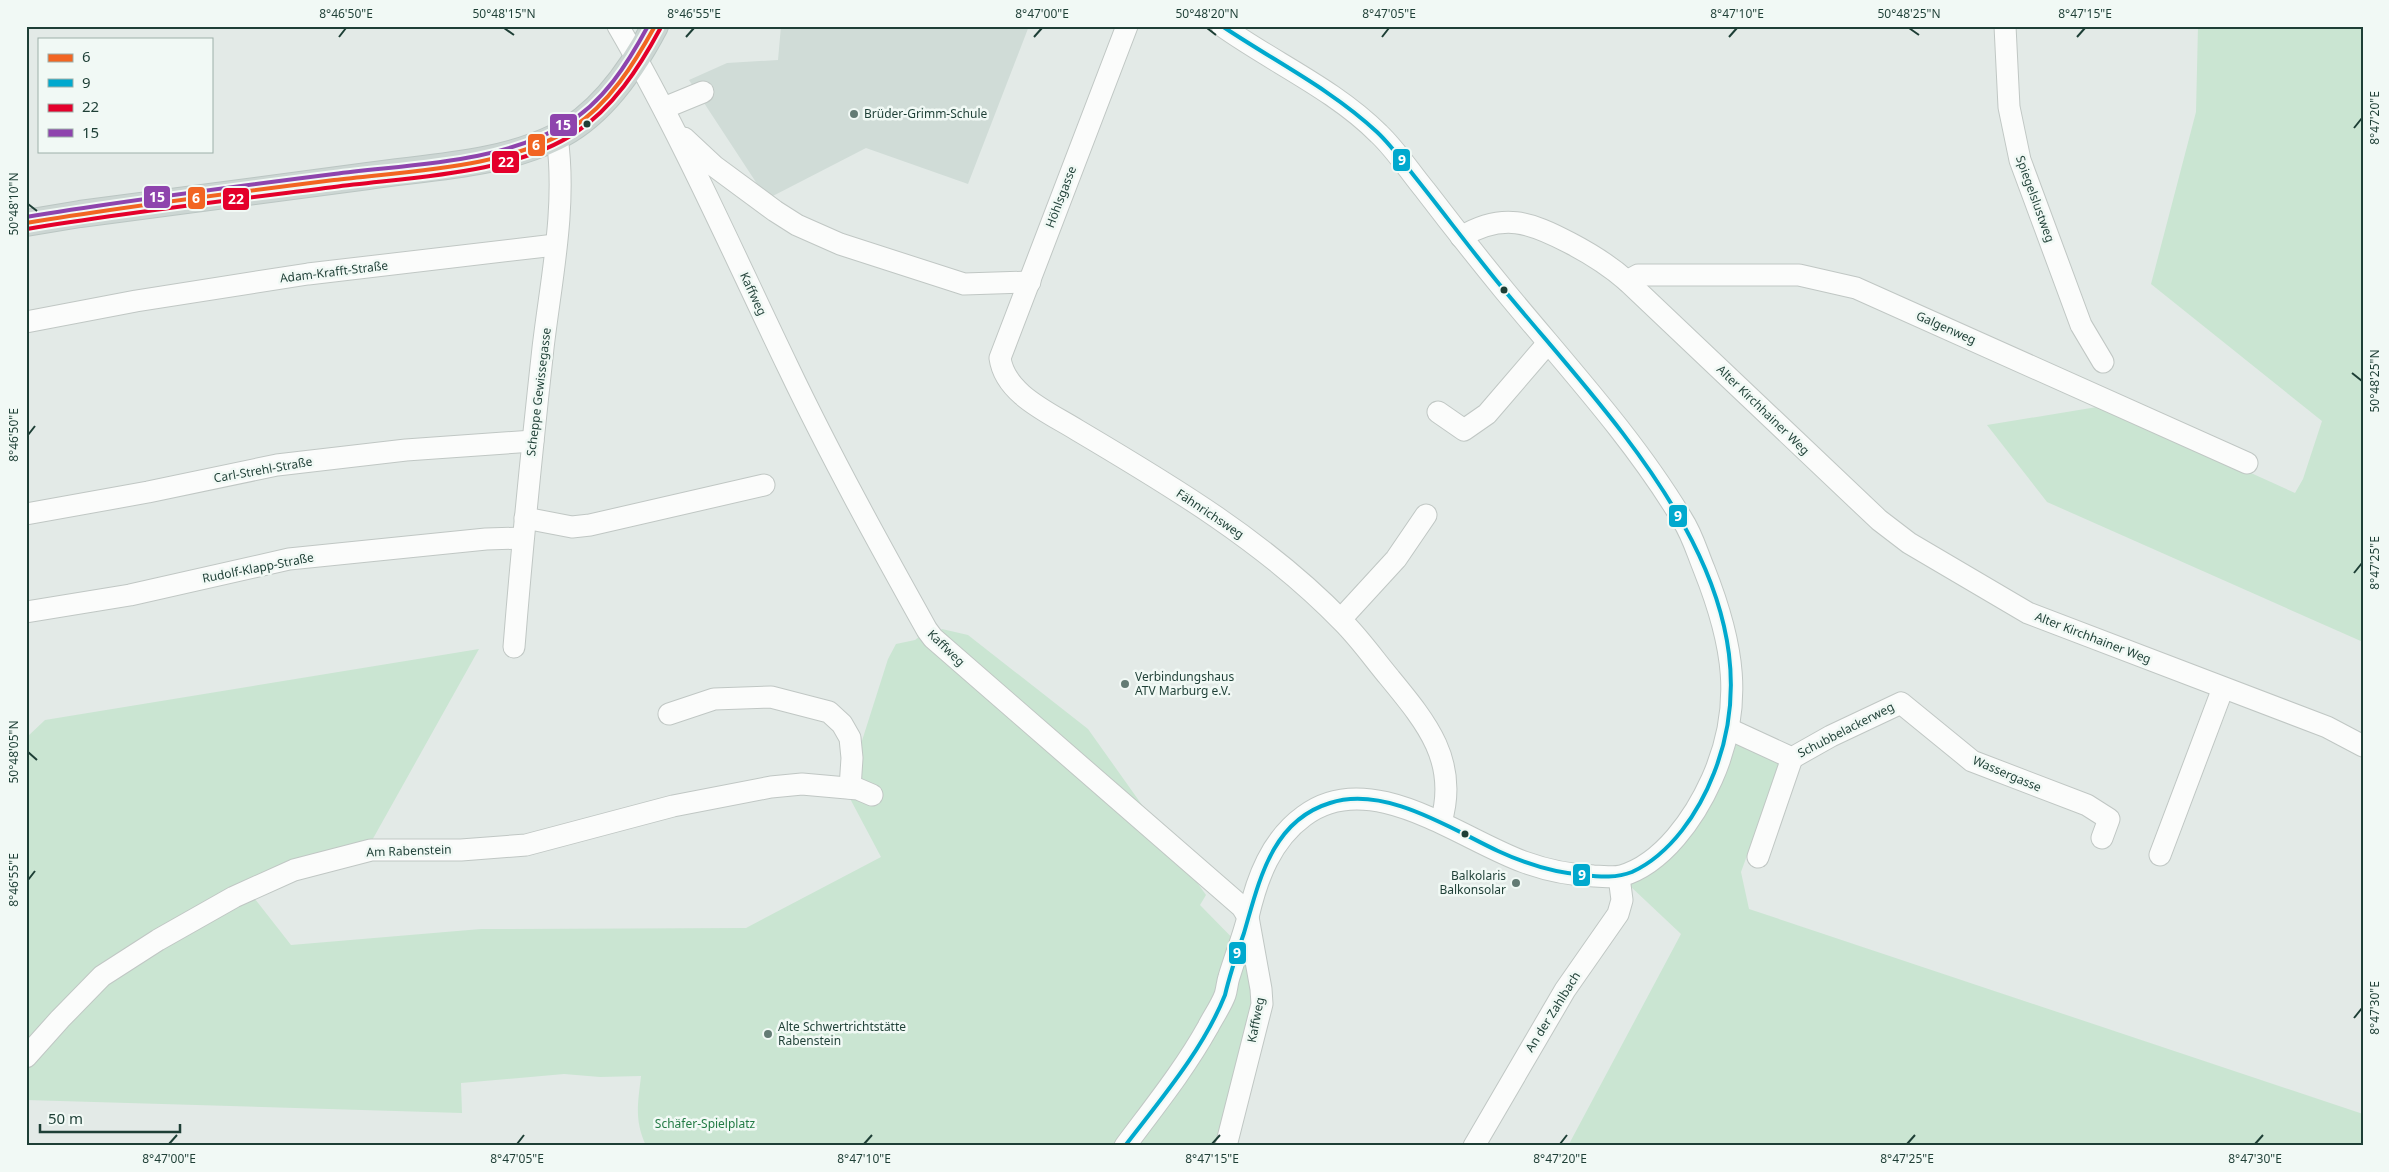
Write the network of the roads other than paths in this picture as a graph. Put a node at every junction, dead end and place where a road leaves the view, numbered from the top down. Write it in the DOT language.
graph roads {
  1 [pos="618,26"];
  2 [pos="655,26"];
  3 [pos="1127,26"];
  4 [pos="1222,26"];
  5 [pos="2005,26"];
  6 [pos="637,57"];
  7 [pos="703,92"];
  8 [pos="664,108"];
  9 [pos="675,129"];
  10 [pos="557,137"];
  11 [pos="26,223"];
  12 [pos="1461,237"];
  13 [pos="555,245"];
  14 [pos="1628,281"];
  15 [pos="1030,282"];
  16 [pos="26,322"];
  17 [pos="1548,343"];
  18 [pos="2103,362"];
  19 [pos="1002,369"];
  20 [pos="1438,412"];
  21 [pos="533,441"];
  22 [pos="2247,463"];
  23 [pos="764,485"];
  24 [pos="26,514"];
  25 [pos="1426,515"];
  26 [pos="524,528"];
  27 [pos="26,612"];
  28 [pos="1341,619"];
  29 [pos="514,647"];
  30 [pos="2223,688"];
  31 [pos="1901,703"];
  32 [pos="669,714"];
  33 [pos="1729,729"];
  34 [pos="2363,746"];
  35 [pos="1792,758"];
  36 [pos="850,788"];
  37 [pos="872,795"];
  38 [pos="1441,822"];
  39 [pos="2102,838"];
  40 [pos="2160,855"];
  41 [pos="1758,857"];
  42 [pos="1619,877"];
  43 [pos="1248,917"];
  44 [pos="26,1057"];
  45 [pos="1125,1146"];
  46 [pos="1226,1146"];
  47 [pos="1474,1146"];
  1 -- 6 [label="street, Kaffweg"];
  2 -- 6 [label="main road"];
  3 -- 15 [label="street, Höhlsgasse"];
  4 -- 12 [label="street"];
  5 -- 18 [label="street, Spiegelslustweg"];
  6 -- 8 [label="street, Kaffweg"];
  6 -- 10 [label="main road"];
  7 -- 8 [label="street"];
  8 -- 9 [label="street, Kaffweg"];
  9 -- 15 [label="street"];
  9 -- 43 [label="street, Kaffweg"];
  10 -- 11 [label="main road"];
  10 -- 13 [label="street, Scheppe Gewissegasse"];
  12 -- 14 [label="street, Alter Kirchhainer Weg"];
  12 -- 17 [label="street"];
  13 -- 16 [label="street, Adam-Krafft-Straße"];
  13 -- 21 [label="street, Scheppe Gewissegasse"];
  14 -- 22 [label="street, Galgenweg"];
  14 -- 30 [label="street, Alter Kirchhainer Weg"];
  15 -- 19 [label="street, Höhlsgasse"];
  17 -- 20 [label="street"];
  17 -- 33 [label="street"];
  19 -- 28 [label="street, Fähnrichsweg"];
  21 -- 24 [label="street, Carl-Strehl-Straße"];
  21 -- 26 [label="street, Scheppe Gewissegasse"];
  23 -- 26 [label="street, Rudolf-Klapp-Straße"];
  25 -- 28 [label="street"];
  26 -- 27 [label="street, Rudolf-Klapp-Straße"];
  26 -- 29 [label="street, Scheppe Gewissegasse"];
  28 -- 38 [label="street, Fähnrichsweg"];
  30 -- 34 [label="street, Alter Kirchhainer Weg"];
  30 -- 40 [label="street"];
  31 -- 35 [label="street, Schubbelackerweg"];
  31 -- 39 [label="street, Wassergasse"];
  32 -- 36 [label="street"];
  33 -- 35 [label="street, Schubbelackerweg"];
  33 -- 42 [label="street"];
  35 -- 41 [label="street, Schubbelackerweg"];
  36 -- 37 [label="street, Am Rabenstein"];
  36 -- 44 [label="street, Am Rabenstein"];
  38 -- 42 [label="street"];
  38 -- 43 [label="street"];
  42 -- 47 [label="street, An der Zahlbach"];
  43 -- 45 [label="street"];
  43 -- 46 [label="street, Kaffweg"];
}
